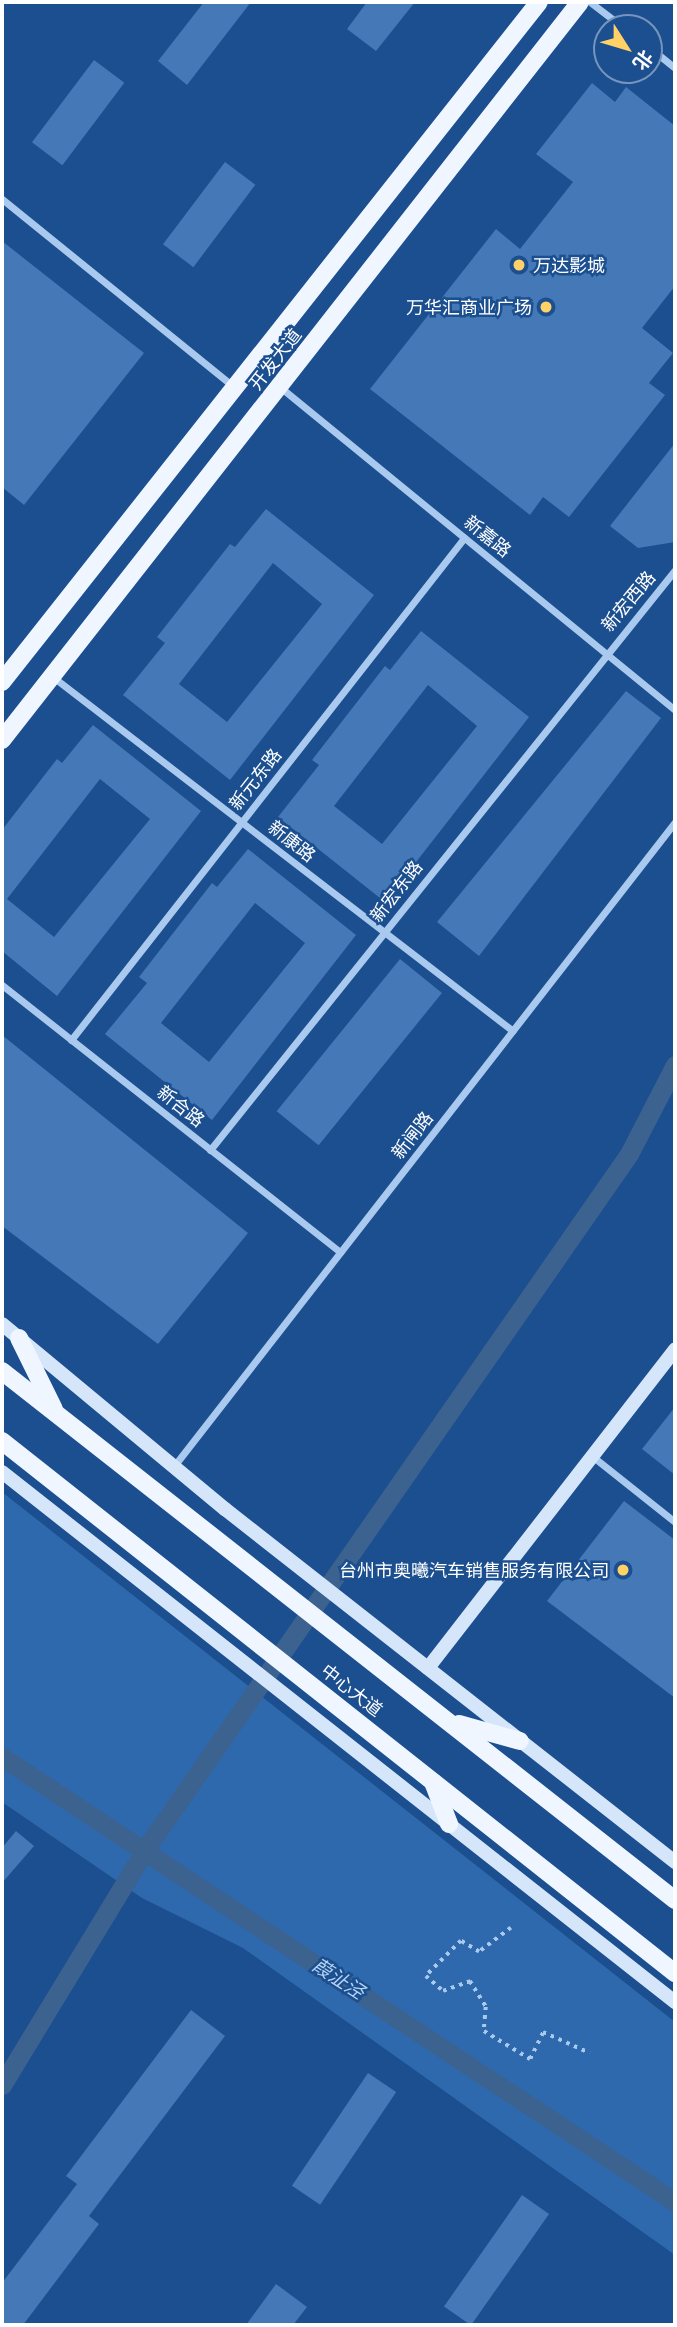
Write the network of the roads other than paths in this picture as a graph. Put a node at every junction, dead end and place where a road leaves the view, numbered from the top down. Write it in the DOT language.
graph roads {
  1 [pos="539,2"];
  2 [pos="580,2"];
  3 [pos="590,2"];
  4 [pos="606,14"];
  5 [pos="2,199"];
  6 [pos="234,387"];
  7 [pos="280,387"];
  8 [pos="464,538"];
  9 [pos="675,570"];
  10 [pos="605,652"];
  11 [pos="52,676"];
  12 [pos="2,682"];
  13 [pos="675,710"];
  14 [pos="2,740"];
  15 [pos="242,822"];
  16 [pos="675,822"];
  17 [pos="384,932"];
  18 [pos="2,985"];
  19 [pos="513,1031"];
  20 [pos="71,1040"];
  21 [pos="210,1150"];
  22 [pos="340,1252"];
  23 [pos="2,1324"];
  24 [pos="19,1338"];
  25 [pos="675,1349"];
  26 [pos="2,1371"];
  27 [pos="58,1415"];
  28 [pos="2,1441"];
  29 [pos="592,1456"];
  30 [pos="174,1466"];
  31 [pos="2,1472"];
  32 [pos="675,1522"];
  33 [pos="428,1668"];
  34 [pos="450,1722"];
  35 [pos="520,1741"];
  36 [pos="433,1782"];
  37 [pos="449,1824"];
  38 [pos="675,1862"];
  39 [pos="675,1900"];
  40 [pos="675,1973"];
  41 [pos="675,2002"];
  1 -- 6 [label="main road, 开发大道"];
  2 -- 7 [label="main road, 开发大道"];
  3 -- 4 [label="street"];
  5 -- 6 [label="street"];
  6 -- 12 [label="main road, 开发大道"];
  7 -- 8 [label="street, 新嘉路"];
  7 -- 11 [label="main road, 开发大道"];
  8 -- 10 [label="street, 新嘉路"];
  8 -- 15 [label="street, 新元东路"];
  9 -- 10 [label="street, 新宏西路"];
  10 -- 13 [label="street, 新嘉路"];
  10 -- 17 [label="street, 新宏东路"];
  11 -- 14 [label="main road, 开发大道"];
  11 -- 15 [label="street, 新康路"];
  15 -- 17 [label="street, 新康路"];
  15 -- 20 [label="street, 新元东路"];
  16 -- 19 [label="street, 新闸路"];
  17 -- 19 [label="street, 新康路"];
  17 -- 21 [label="street, 新宏东路"];
  18 -- 20 [label="street, 新合路"];
  19 -- 22 [label="street, 新闸路"];
  20 -- 21 [label="street, 新合路"];
  21 -- 22 [label="street, 新合路"];
  22 -- 30 [label="street, 新闸路"];
  23 -- 24 [label="main road"];
  24 -- 27 [label="main road"];
  24 -- 30 [label="main road"];
  25 -- 29 [label="main road"];
  26 -- 27 [label="main road, 中心大道"];
  27 -- 34 [label="main road, 中心大道"];
  28 -- 36 [label="main road, 中心大道"];
  29 -- 32 [label="street"];
  29 -- 33 [label="main road"];
  30 -- 33 [label="main road"];
  31 -- 37 [label="main road"];
  33 -- 35 [label="main road"];
  34 -- 35 [label="main road"];
  34 -- 39 [label="main road, 中心大道"];
  35 -- 38 [label="main road"];
  36 -- 37 [label="main road"];
  36 -- 40 [label="main road, 中心大道"];
  37 -- 41 [label="main road"];
}
